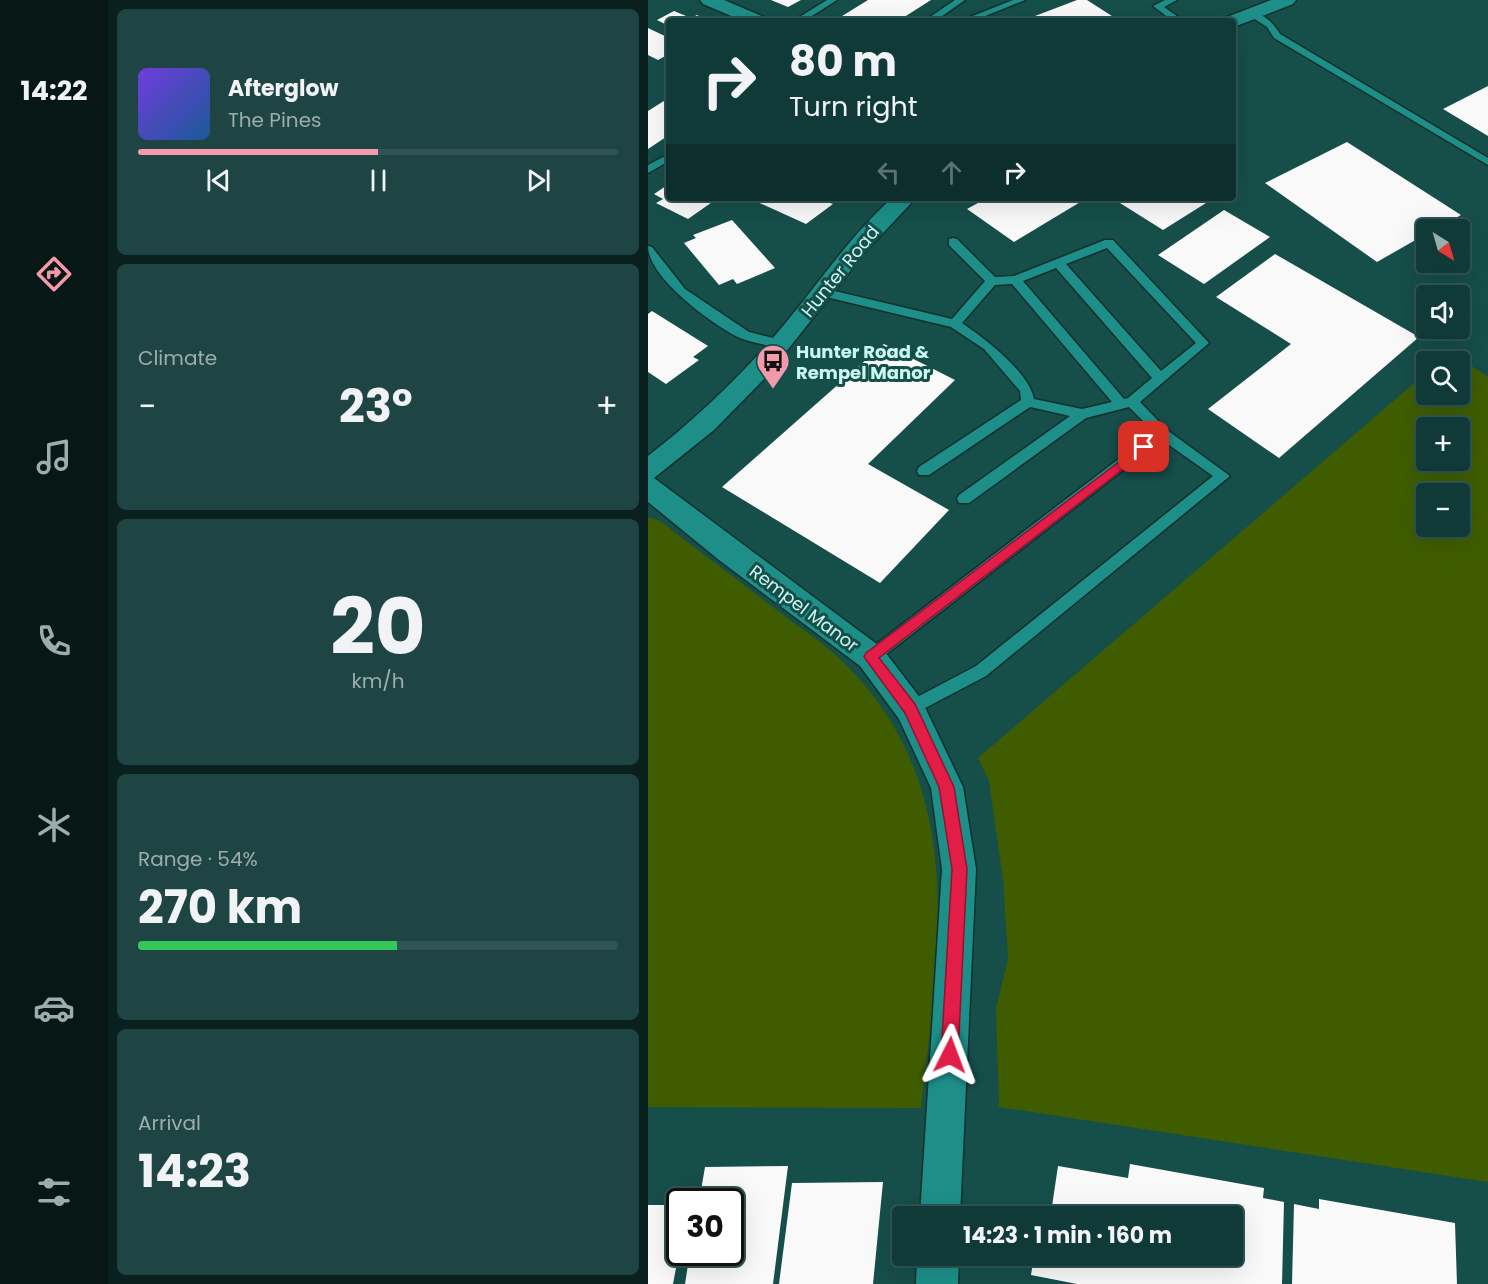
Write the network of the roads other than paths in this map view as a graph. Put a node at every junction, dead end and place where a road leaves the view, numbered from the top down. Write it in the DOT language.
graph roads {
  1 [pos="710,0"];
  2 [pos="833,0"];
  3 [pos="961,0"];
  4 [pos="1021,0"];
  5 [pos="1173,0"];
  6 [pos="1280,1"];
  7 [pos="1253,14"];
  8 [pos="751,18"];
  9 [pos="803,18"];
  10 [pos="933,18"];
  11 [pos="973,18"];
  12 [pos="1175,18"];
  13 [pos="1236,20"];
  14 [pos="666,159"];
  15 [pos="1488,162"];
  16 [pos="648,170"];
  17 [pos="902,201"];
  18 [pos="953,242"];
  19 [pos="648,250"];
  20 [pos="1058,263"];
  21 [pos="1015,280"];
  22 [pos="992,281"];
  23 [pos="822,292"];
  24 [pos="955,324"];
  25 [pos="781,344"];
  26 [pos="1160,379"];
  27 [pos="1028,402"];
  28 [pos="1127,403"];
  29 [pos="1082,414"];
  30 [pos="1162,434"];
  31 [pos="648,470"];
  32 [pos="924,471"];
  33 [pos="648,487"];
  34 [pos="964,500"];
  35 [pos="870,657"];
  36 [pos="910,709"];
  37 [pos="941,1206"];
  38 [pos="937,1266"];
  39 [pos="936,1284"];
  1 -- 8 [label="street"];
  2 -- 9 [label="lane"];
  3 -- 10 [label="lane"];
  4 -- 11 [label="lane"];
  5 -- 12 [label="lane"];
  6 -- 7 [label="street"];
  7 -- 13 [label="street"];
  7 -- 15 [label="lane"];
  14 -- 16 [label="lane"];
  17 -- 23 [label="street, Hunter Road"];
  18 -- 22 [label="lane"];
  19 -- 25 [label="lane"];
  20 -- 21 [label="lane"];
  20 -- 26 [label="lane"];
  20 -- 26 [label="lane"];
  21 -- 22 [label="lane"];
  21 -- 28 [label="lane"];
  22 -- 24 [label="lane"];
  23 -- 24 [label="lane"];
  23 -- 25 [label="street, Hunter Road"];
  24 -- 27 [label="lane"];
  25 -- 31 [label="street, Hunter Road"];
  26 -- 28 [label="lane"];
  27 -- 29 [label="lane"];
  27 -- 32 [label="lane"];
  28 -- 29 [label="lane"];
  28 -- 30 [label="lane"];
  29 -- 34 [label="lane"];
  30 -- 35 [label="lane"];
  30 -- 36 [label="lane"];
  33 -- 35 [label="street, Rempel Manor"];
  35 -- 36 [label="street, Rempel Manor"];
  36 -- 37 [label="street, Rempel Manor"];
  38 -- 39 [label="street"];
}
